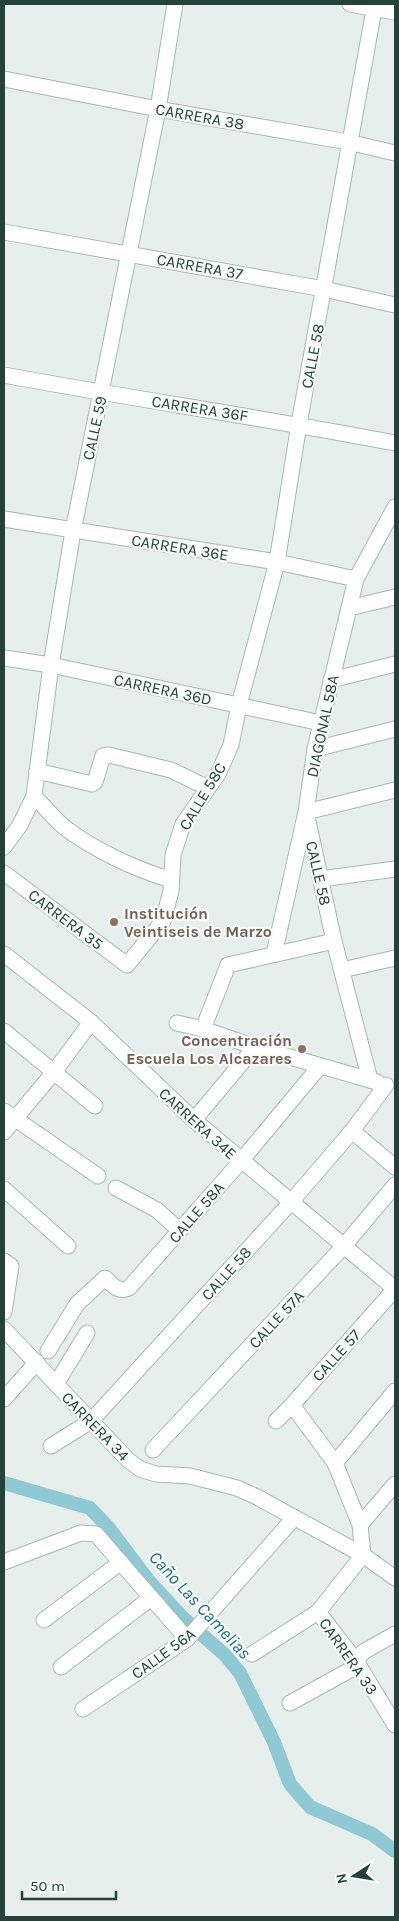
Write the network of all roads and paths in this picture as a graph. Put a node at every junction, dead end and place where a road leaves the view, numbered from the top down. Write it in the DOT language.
graph roads {
  1 [pos="175,4"];
  2 [pos="350,4"];
  3 [pos="374,6"];
  4 [pos="395,12"];
  5 [pos="4,79"];
  6 [pos="158,109"];
  7 [pos="348,142"];
  8 [pos="395,153"];
  9 [pos="4,232"];
  10 [pos="128,254"];
  11 [pos="324,289"];
  12 [pos="395,305"];
  13 [pos="4,375"];
  14 [pos="101,393"];
  15 [pos="299,424"];
  16 [pos="395,443"];
  17 [pos="395,507"];
  18 [pos="4,519"];
  19 [pos="72,531"];
  20 [pos="389,531"];
  21 [pos="277,562"];
  22 [pos="356,579"];
  23 [pos="395,597"];
  24 [pos="349,608"];
  25 [pos="4,658"];
  26 [pos="395,664"];
  27 [pos="51,665"];
  28 [pos="331,680"];
  29 [pos="239,705"];
  30 [pos="321,723"];
  31 [pos="395,729"];
  32 [pos="316,749"];
  33 [pos="37,771"];
  34 [pos="208,788"];
  35 [pos="395,790"];
  36 [pos="34,796"];
  37 [pos="306,812"];
  38 [pos="4,847"];
  39 [pos="395,869"];
  40 [pos="4,872"];
  41 [pos="321,879"];
  42 [pos="171,880"];
  43 [pos="334,941"];
  44 [pos="4,954"];
  45 [pos="274,954"];
  46 [pos="395,958"];
  47 [pos="127,965"];
  48 [pos="342,970"];
  49 [pos="91,1022"];
  50 [pos="177,1023"];
  51 [pos="203,1029"];
  52 [pos="4,1031"];
  53 [pos="255,1047"];
  54 [pos="320,1066"];
  55 [pos="54,1072"];
  56 [pos="370,1080"];
  57 [pos="391,1086"];
  58 [pos="95,1106"];
  59 [pos="9,1115"];
  60 [pos="194,1120"];
  61 [pos="352,1131"];
  62 [pos="4,1132"];
  63 [pos="241,1161"];
  64 [pos="395,1167"];
  65 [pos="98,1176"];
  66 [pos="395,1185"];
  67 [pos="116,1188"];
  68 [pos="4,1189"];
  69 [pos="291,1202"];
  70 [pos="179,1230"];
  71 [pos="68,1246"];
  72 [pos="343,1247"];
  73 [pos="7,1263"];
  74 [pos="395,1289"];
  75 [pos="4,1312"];
  76 [pos="4,1329"];
  77 [pos="87,1333"];
  78 [pos="48,1351"];
  79 [pos="37,1362"];
  80 [pos="56,1384"];
  81 [pos="395,1391"];
  82 [pos="4,1399"];
  83 [pos="292,1405"];
  84 [pos="276,1420"];
  85 [pos="91,1421"];
  86 [pos="51,1446"];
  87 [pos="153,1450"];
  88 [pos="335,1462"];
  89 [pos="395,1484"];
  90 [pos="294,1518"];
  91 [pos="360,1525"];
  92 [pos="363,1555"];
  93 [pos="4,1562"];
  94 [pos="121,1562"];
  95 [pos="395,1578"];
  96 [pos="151,1598"];
  97 [pos="318,1612"];
  98 [pos="44,1620"];
  99 [pos="395,1634"];
  100 [pos="189,1636"];
  101 [pos="252,1654"];
  102 [pos="356,1661"];
  103 [pos="62,1667"];
  104 [pos="290,1703"];
  105 [pos="83,1709"];
  106 [pos="395,1725"];
  1 -- 6 [label="street, CALLE 59"];
  2 -- 3 [label="street"];
  3 -- 4 [label="street"];
  3 -- 7 [label="street, CALLE 58"];
  5 -- 6 [label="street, CARRERA 38"];
  6 -- 7 [label="street, CARRERA 38"];
  6 -- 10 [label="street, CALLE 59"];
  7 -- 8 [label="street, CARRERA 38"];
  7 -- 11 [label="street, CALLE 58"];
  9 -- 10 [label="street, CARRERA 37"];
  10 -- 11 [label="street, CARRERA 37"];
  10 -- 14 [label="street, CALLE 59"];
  11 -- 12 [label="street, CARRERA 37"];
  11 -- 15 [label="street, CALLE 58"];
  13 -- 14 [label="street, CARRERA 36F"];
  14 -- 15 [label="street, CARRERA 36F"];
  14 -- 19 [label="street, CALLE 59"];
  15 -- 16 [label="street, CARRERA 36F"];
  15 -- 21 [label="street, CALLE 58"];
  17 -- 20 [label="street, DIAGONAL 58A"];
  18 -- 19 [label="street, CARRERA 36E"];
  19 -- 21 [label="street, CARRERA 36E"];
  19 -- 27 [label="street, CALLE 59"];
  20 -- 22 [label="street, DIAGONAL 58A"];
  21 -- 22 [label="street, CARRERA 36E"];
  21 -- 29 [label="street, CALLE 58"];
  22 -- 24 [label="street, DIAGONAL 58A"];
  23 -- 24 [label="street"];
  24 -- 28 [label="street, DIAGONAL 58A"];
  25 -- 27 [label="street, CARRERA 36D"];
  26 -- 28 [label="street"];
  27 -- 29 [label="street, CARRERA 36D"];
  27 -- 33 [label="street, CALLE 59"];
  28 -- 30 [label="street, DIAGONAL 58A"];
  29 -- 30 [label="street, CARRERA 36D"];
  29 -- 34 [label="street, CALLE 58C"];
  30 -- 32 [label="street, DIAGONAL 58A"];
  31 -- 32 [label="street"];
  32 -- 37 [label="street, DIAGONAL 58A"];
  33 -- 34 [label="street"];
  33 -- 36 [label="street, CALLE 59"];
  34 -- 42 [label="street, CALLE 58C"];
  35 -- 37 [label="street"];
  36 -- 38 [label="street, CALLE 59"];
  36 -- 42 [label="street"];
  37 -- 41 [label="street, CALLE 58"];
  37 -- 45 [label="street, DIAGONAL 58A"];
  39 -- 41 [label="street"];
  40 -- 47 [label="street, CARRERA 35"];
  41 -- 43 [label="street, CALLE 58"];
  42 -- 47 [label="street, CALLE 58C"];
  43 -- 45 [label="street"];
  43 -- 48 [label="street, CALLE 58"];
  44 -- 49 [label="street, CARRERA 34E"];
  45 -- 51 [label="street"];
  46 -- 48 [label="street"];
  48 -- 56 [label="street, CALLE 58"];
  49 -- 55 [label="street"];
  49 -- 60 [label="street, CARRERA 34E"];
  50 -- 51 [label="street"];
  51 -- 53 [label="street"];
  52 -- 55 [label="street"];
  53 -- 54 [label="street"];
  53 -- 60 [label="street"];
  54 -- 56 [label="street"];
  54 -- 63 [label="street, CALLE 58A"];
  55 -- 58 [label="street"];
  55 -- 59 [label="street"];
  56 -- 57 [label="street"];
  57 -- 61 [label="street, CALLE 58"];
  59 -- 62 [label="street"];
  59 -- 65 [label="street"];
  60 -- 63 [label="street, CARRERA 34E"];
  61 -- 64 [label="street"];
  61 -- 69 [label="street, CALLE 58"];
  63 -- 69 [label="street, CARRERA 34E"];
  63 -- 70 [label="street, CALLE 58A"];
  66 -- 72 [label="street, CALLE 57A"];
  67 -- 70 [label="street"];
  68 -- 71 [label="street"];
  69 -- 72 [label="street, CARRERA 34E"];
  69 -- 85 [label="street, CALLE 58"];
  70 -- 78 [label="street, CALLE 58A"];
  72 -- 74 [label="street, CARRERA 34E"];
  72 -- 87 [label="street, CALLE 57A"];
  73 -- 75 [label="street"];
  74 -- 83 [label="street, CALLE 57"];
  76 -- 79 [label="street, CARRERA 34"];
  77 -- 80 [label="street"];
  79 -- 80 [label="street, CARRERA 34"];
  79 -- 82 [label="street"];
  80 -- 85 [label="street, CARRERA 34"];
  81 -- 88 [label="street"];
  83 -- 84 [label="street, CALLE 57"];
  83 -- 88 [label="street"];
  85 -- 86 [label="street, CALLE 58"];
  85 -- 90 [label="street, CARRERA 34"];
  88 -- 91 [label="street"];
  89 -- 91 [label="street"];
  90 -- 92 [label="street, CARRERA 34"];
  90 -- 100 [label="street, CALLE 56A"];
  91 -- 92 [label="street"];
  92 -- 95 [label="street, CARRERA 34"];
  92 -- 97 [label="street"];
  93 -- 94 [label="street"];
  94 -- 96 [label="street"];
  94 -- 98 [label="street"];
  96 -- 100 [label="street"];
  96 -- 103 [label="street"];
  97 -- 101 [label="street"];
  97 -- 102 [label="street, CARRERA 33"];
  99 -- 102 [label="street"];
  100 -- 105 [label="street, CALLE 56A"];
  102 -- 104 [label="street"];
  102 -- 106 [label="street, CARRERA 33"];
}
